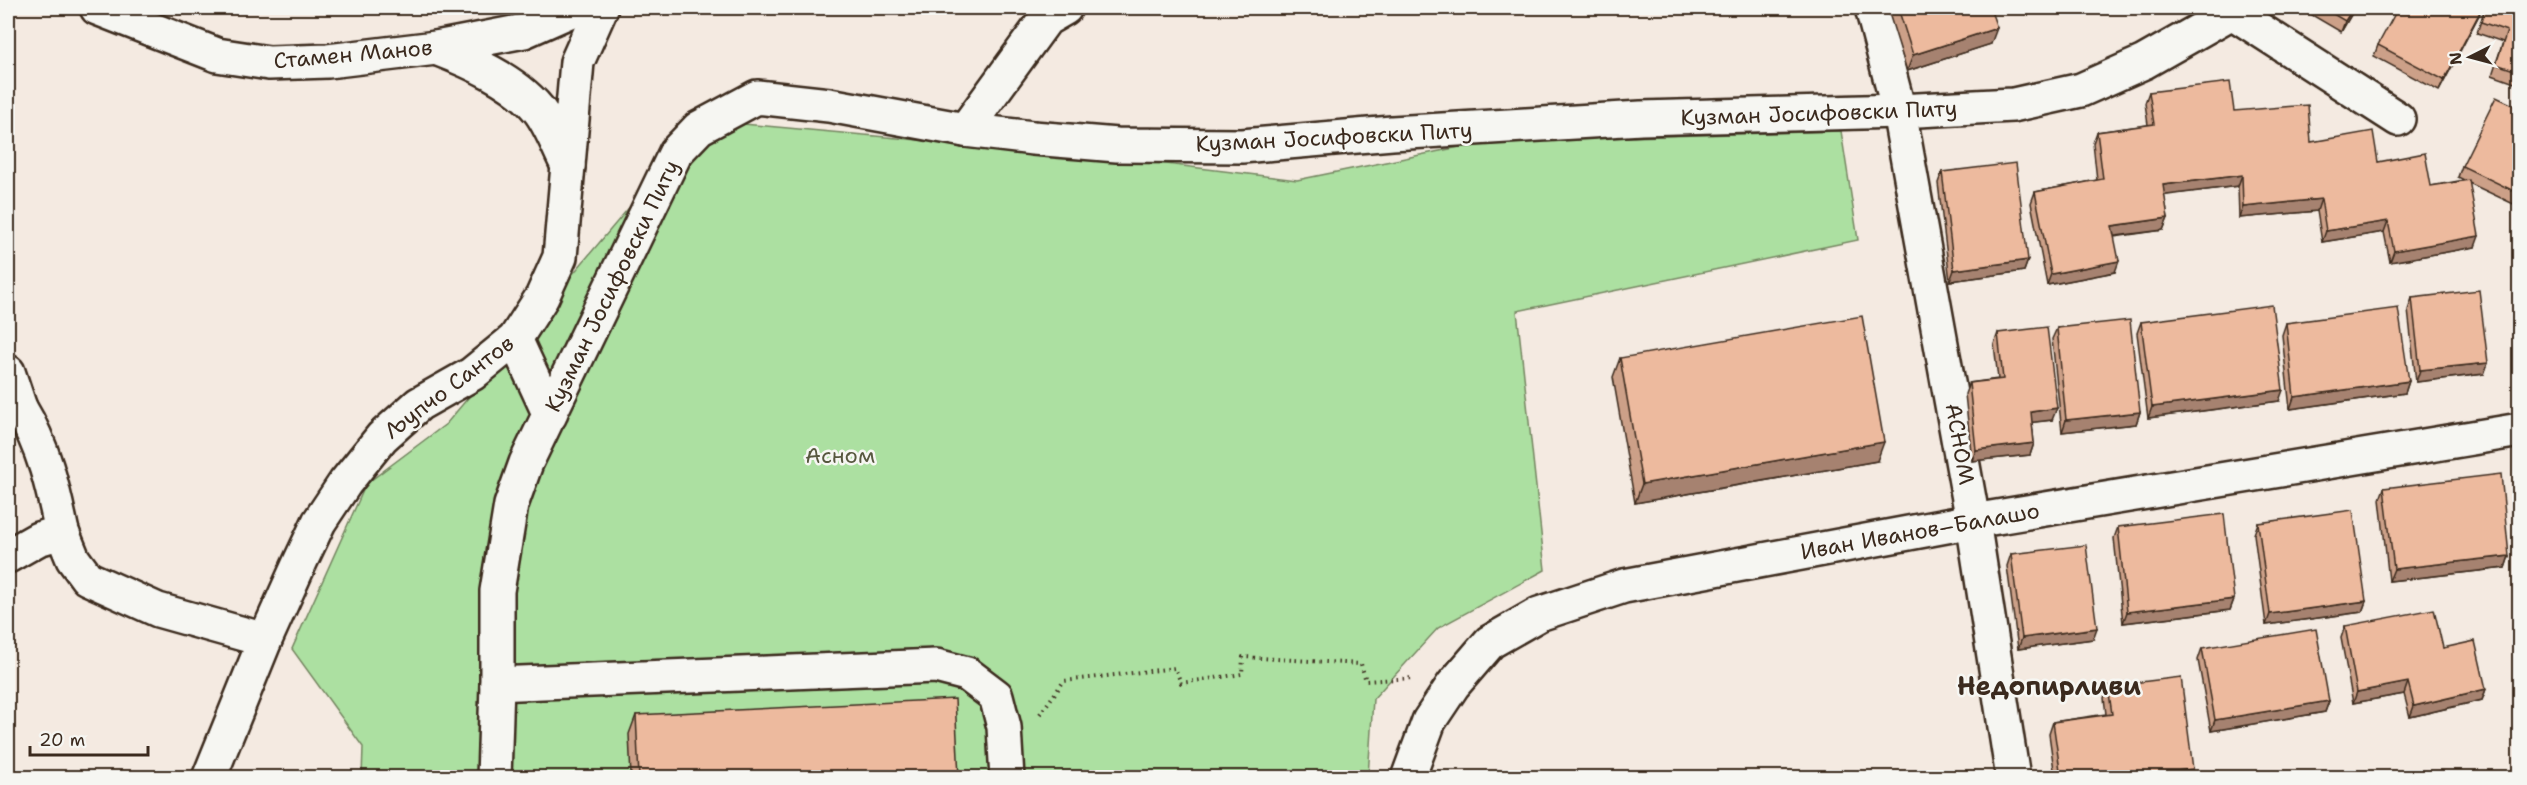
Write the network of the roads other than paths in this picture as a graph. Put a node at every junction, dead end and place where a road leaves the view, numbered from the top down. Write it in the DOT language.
graph roads {
  1 [pos="97,8"];
  2 [pos="576,8"];
  3 [pos="601,8"];
  4 [pos="1065,8"];
  5 [pos="1872,8"];
  6 [pos="2233,10"];
  7 [pos="436,48"];
  8 [pos="1899,111"];
  9 [pos="2398,119"];
  10 [pos="965,130"];
  11 [pos="568,166"];
  12 [pos="515,339"];
  13 [pos="8,372"];
  14 [pos="14,410"];
  15 [pos="549,415"];
  16 [pos="2520,430"];
  17 [pos="1973,521"];
  18 [pos="62,532"];
  19 [pos="8,556"];
  20 [pos="265,640"];
  21 [pos="497,684"];
  22 [pos="209,777"];
  23 [pos="494,777"];
  24 [pos="1007,777"];
  25 [pos="1408,777"];
  26 [pos="2013,777"];
  1 -- 7 [label="street, Стамен Манов"];
  2 -- 7 [label="street, Стамен Манов"];
  3 -- 11 [label="street, Љупчо Сантов"];
  4 -- 10 [label="street"];
  5 -- 8 [label="street, АСНОМ"];
  6 -- 8 [label="street, Кузман Јосифовски Питу"];
  6 -- 9 [label="street"];
  7 -- 11 [label="street"];
  8 -- 10 [label="street, Кузман Јосифовски Питу"];
  8 -- 17 [label="street, АСНОМ"];
  10 -- 15 [label="street, Кузман Јосифовски Питу"];
  11 -- 12 [label="street, Љупчо Сантов"];
  12 -- 15 [label="street"];
  12 -- 20 [label="street, Љупчо Сантов"];
  13 -- 14 [label="street"];
  14 -- 18 [label="street"];
  15 -- 21 [label="street, Кузман Јосифовски Питу"];
  16 -- 17 [label="street, Иван Иванов–Балашо"];
  17 -- 25 [label="street, Иван Иванов–Балашо"];
  17 -- 26 [label="street, АСНОМ"];
  18 -- 19 [label="street"];
  18 -- 20 [label="street"];
  20 -- 22 [label="street, Љупчо Сантов"];
  21 -- 23 [label="street, Кузман Јосифовски Питу"];
  21 -- 24 [label="street"];
}
